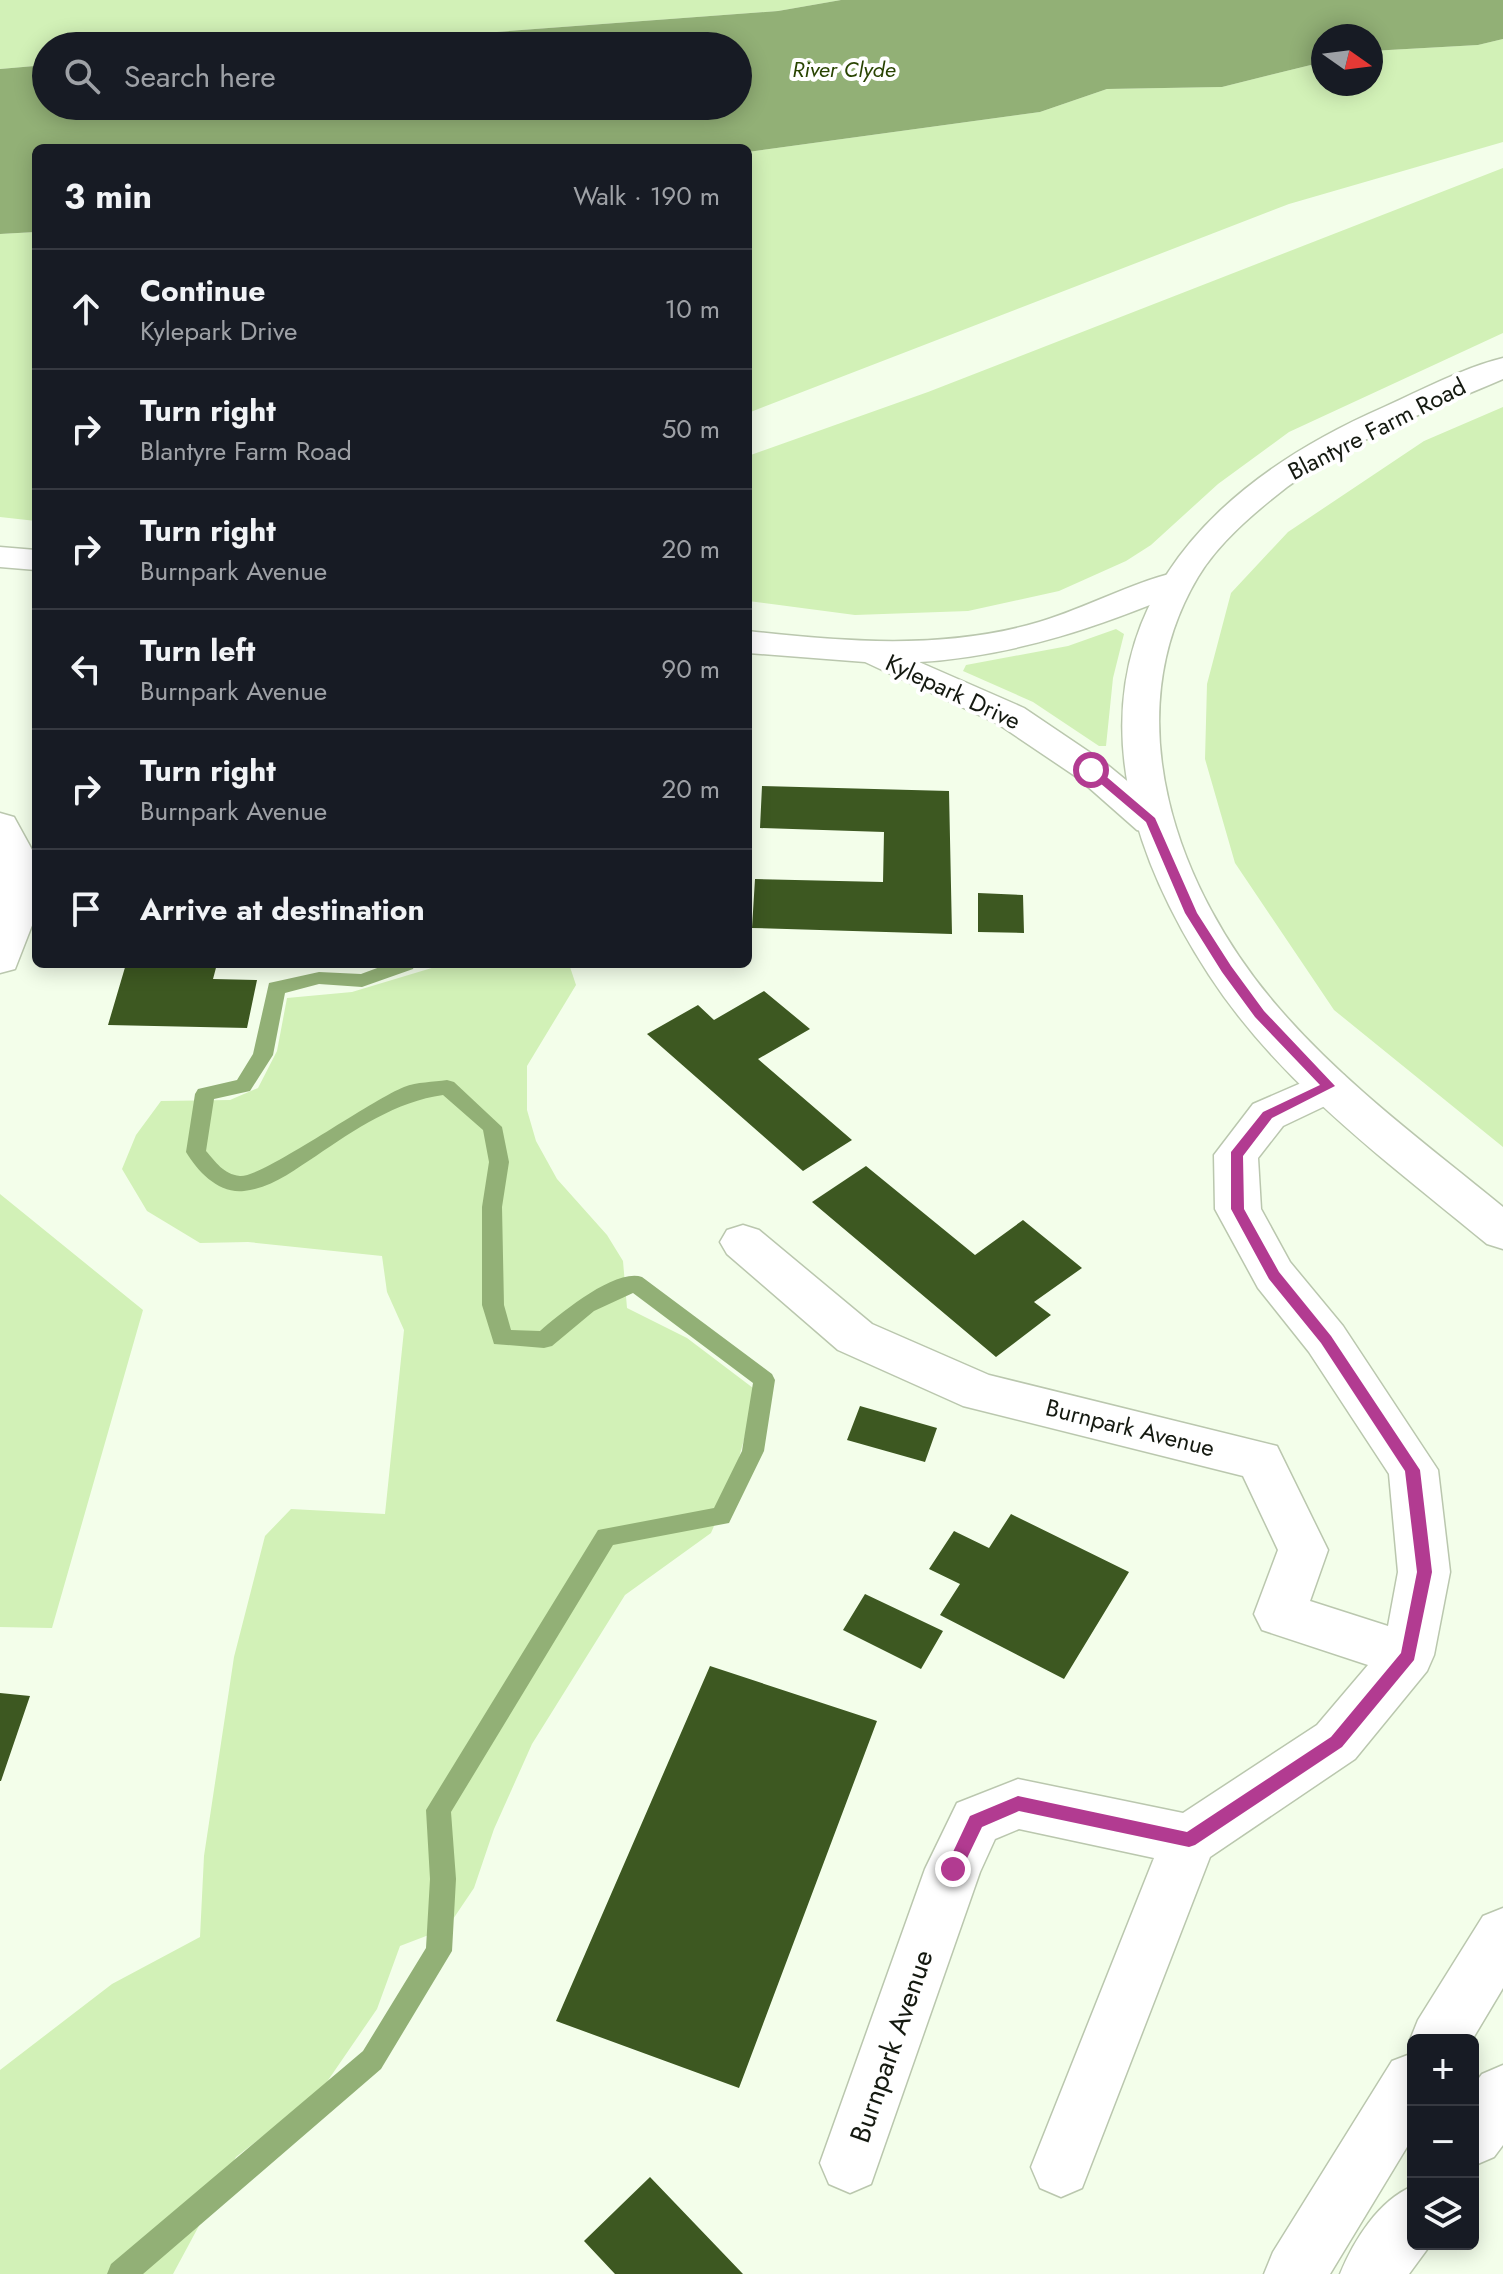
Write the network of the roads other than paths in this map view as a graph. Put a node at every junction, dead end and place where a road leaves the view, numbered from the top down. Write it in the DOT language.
graph roads {
  1 [pos="1503,367"];
  2 [pos="1177,582"];
  3 [pos="752,642"];
  4 [pos="867,652"];
  5 [pos="1151,821"];
  6 [pos="0,826"];
  7 [pos="0,959"];
  8 [pos="1329,1086"];
  9 [pos="1503,1232"];
  10 [pos="743,1242"];
  11 [pos="1408,1655"];
  12 [pos="1189,1840"];
  13 [pos="1503,1935"];
  14 [pos="1443,2034"];
  15 [pos="1407,2092"];
  16 [pos="1503,2095"];
  17 [pos="1479,2128"];
  18 [pos="850,2163"];
  19 [pos="1061,2167"];
  20 [pos="1407,2225"];
  21 [pos="1295,2274"];
  22 [pos="1371,2274"];
  1 -- 2 [label="main road, Blantyre Farm Road"];
  2 -- 4 [label="main road, Kylepark Drive"];
  2 -- 5 [label="main road, Blantyre Farm Road"];
  3 -- 4 [label="main road, Kylepark Drive"];
  4 -- 5 [label="main road, Kylepark Drive"];
  5 -- 8 [label="main road, Blantyre Farm Road"];
  6 -- 7 [label="main road"];
  8 -- 9 [label="main road, Blantyre Farm Road"];
  8 -- 11 [label="main road"];
  10 -- 11 [label="main road, Burnpark Avenue"];
  11 -- 12 [label="main road"];
  12 -- 18 [label="main road, Burnpark Avenue"];
  12 -- 19 [label="main road"];
  13 -- 14 [label="main road"];
  15 -- 21 [label="main road"];
  16 -- 17 [label="main road"];
  20 -- 22 [label="main road"];
}
